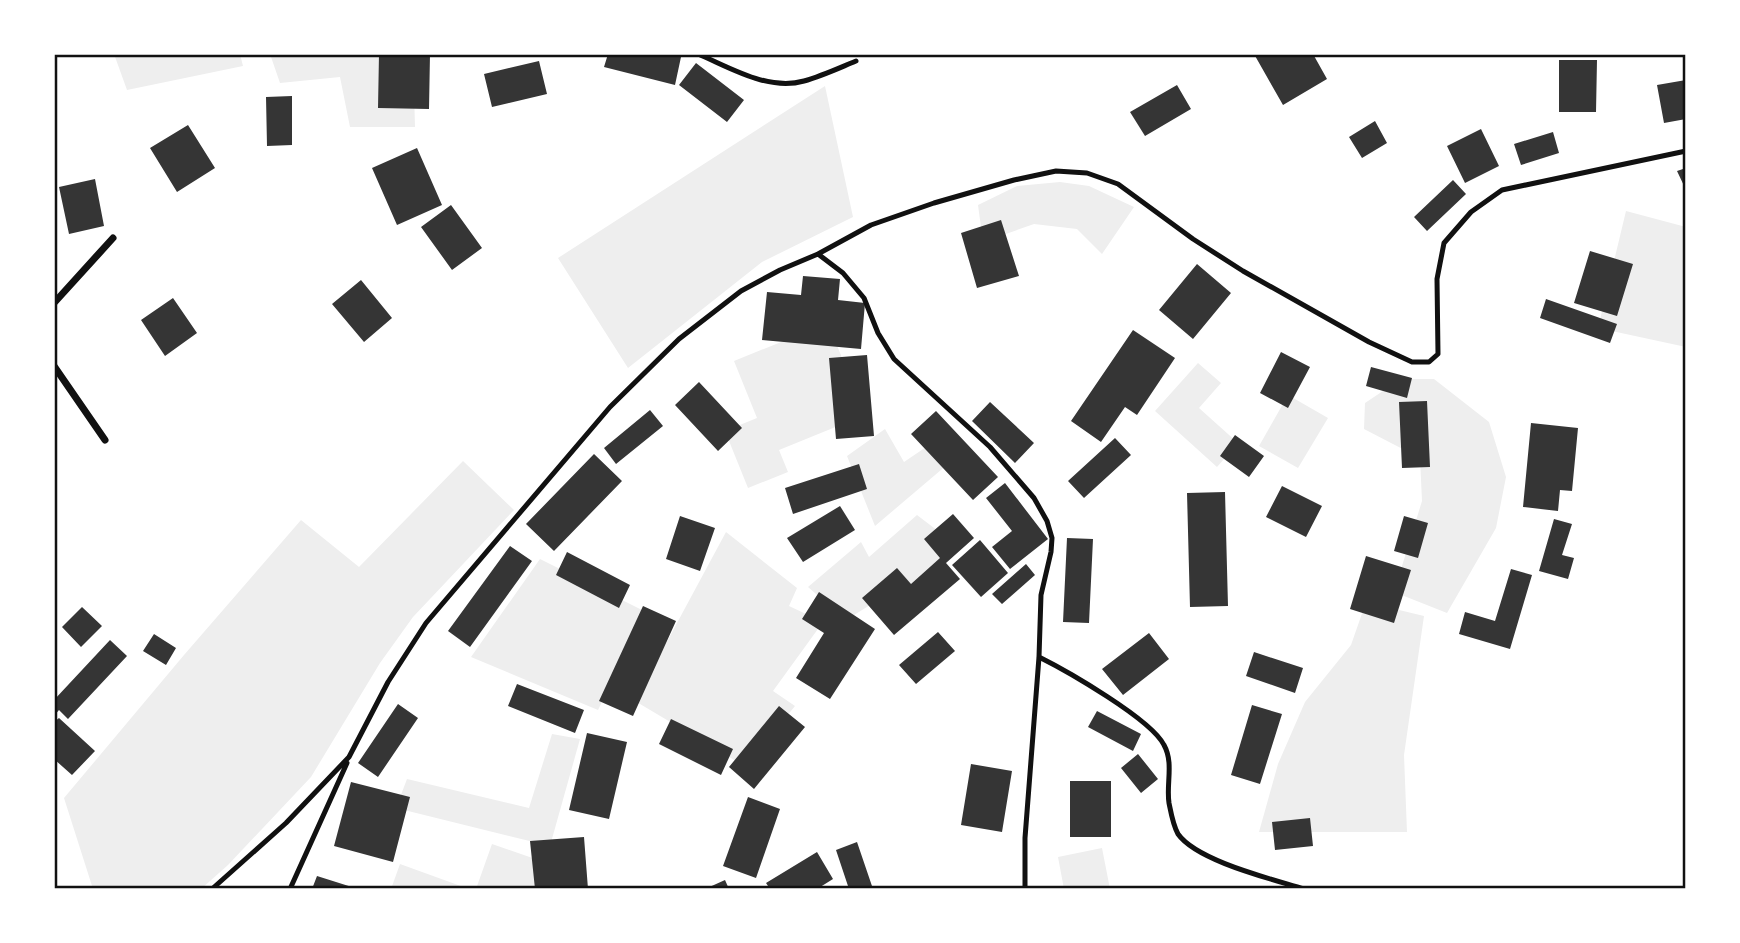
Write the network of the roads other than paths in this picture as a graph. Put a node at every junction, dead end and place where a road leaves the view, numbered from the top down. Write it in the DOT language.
graph roads {
  1 [pos="698,54"];
  2 [pos="856,61"];
  3 [pos="1686,150"];
  4 [pos="113,238"];
  5 [pos="818,254"];
  6 [pos="54,303"];
  7 [pos="54,366"];
  8 [pos="105,440"];
  9 [pos="1039,657"];
  10 [pos="349,757"];
  11 [pos="212,889"];
  12 [pos="290,889"];
  13 [pos="1025,889"];
  14 [pos="1304,889"];
  1 -- 2 [label="lane"];
  3 -- 5 [label="lane"];
  4 -- 6 [label="street"];
  5 -- 9 [label="lane"];
  5 -- 10 [label="lane"];
  7 -- 8 [label="street"];
  9 -- 13 [label="lane"];
  9 -- 14 [label="lane"];
  10 -- 11 [label="lane"];
  10 -- 12 [label="lane"];
}
